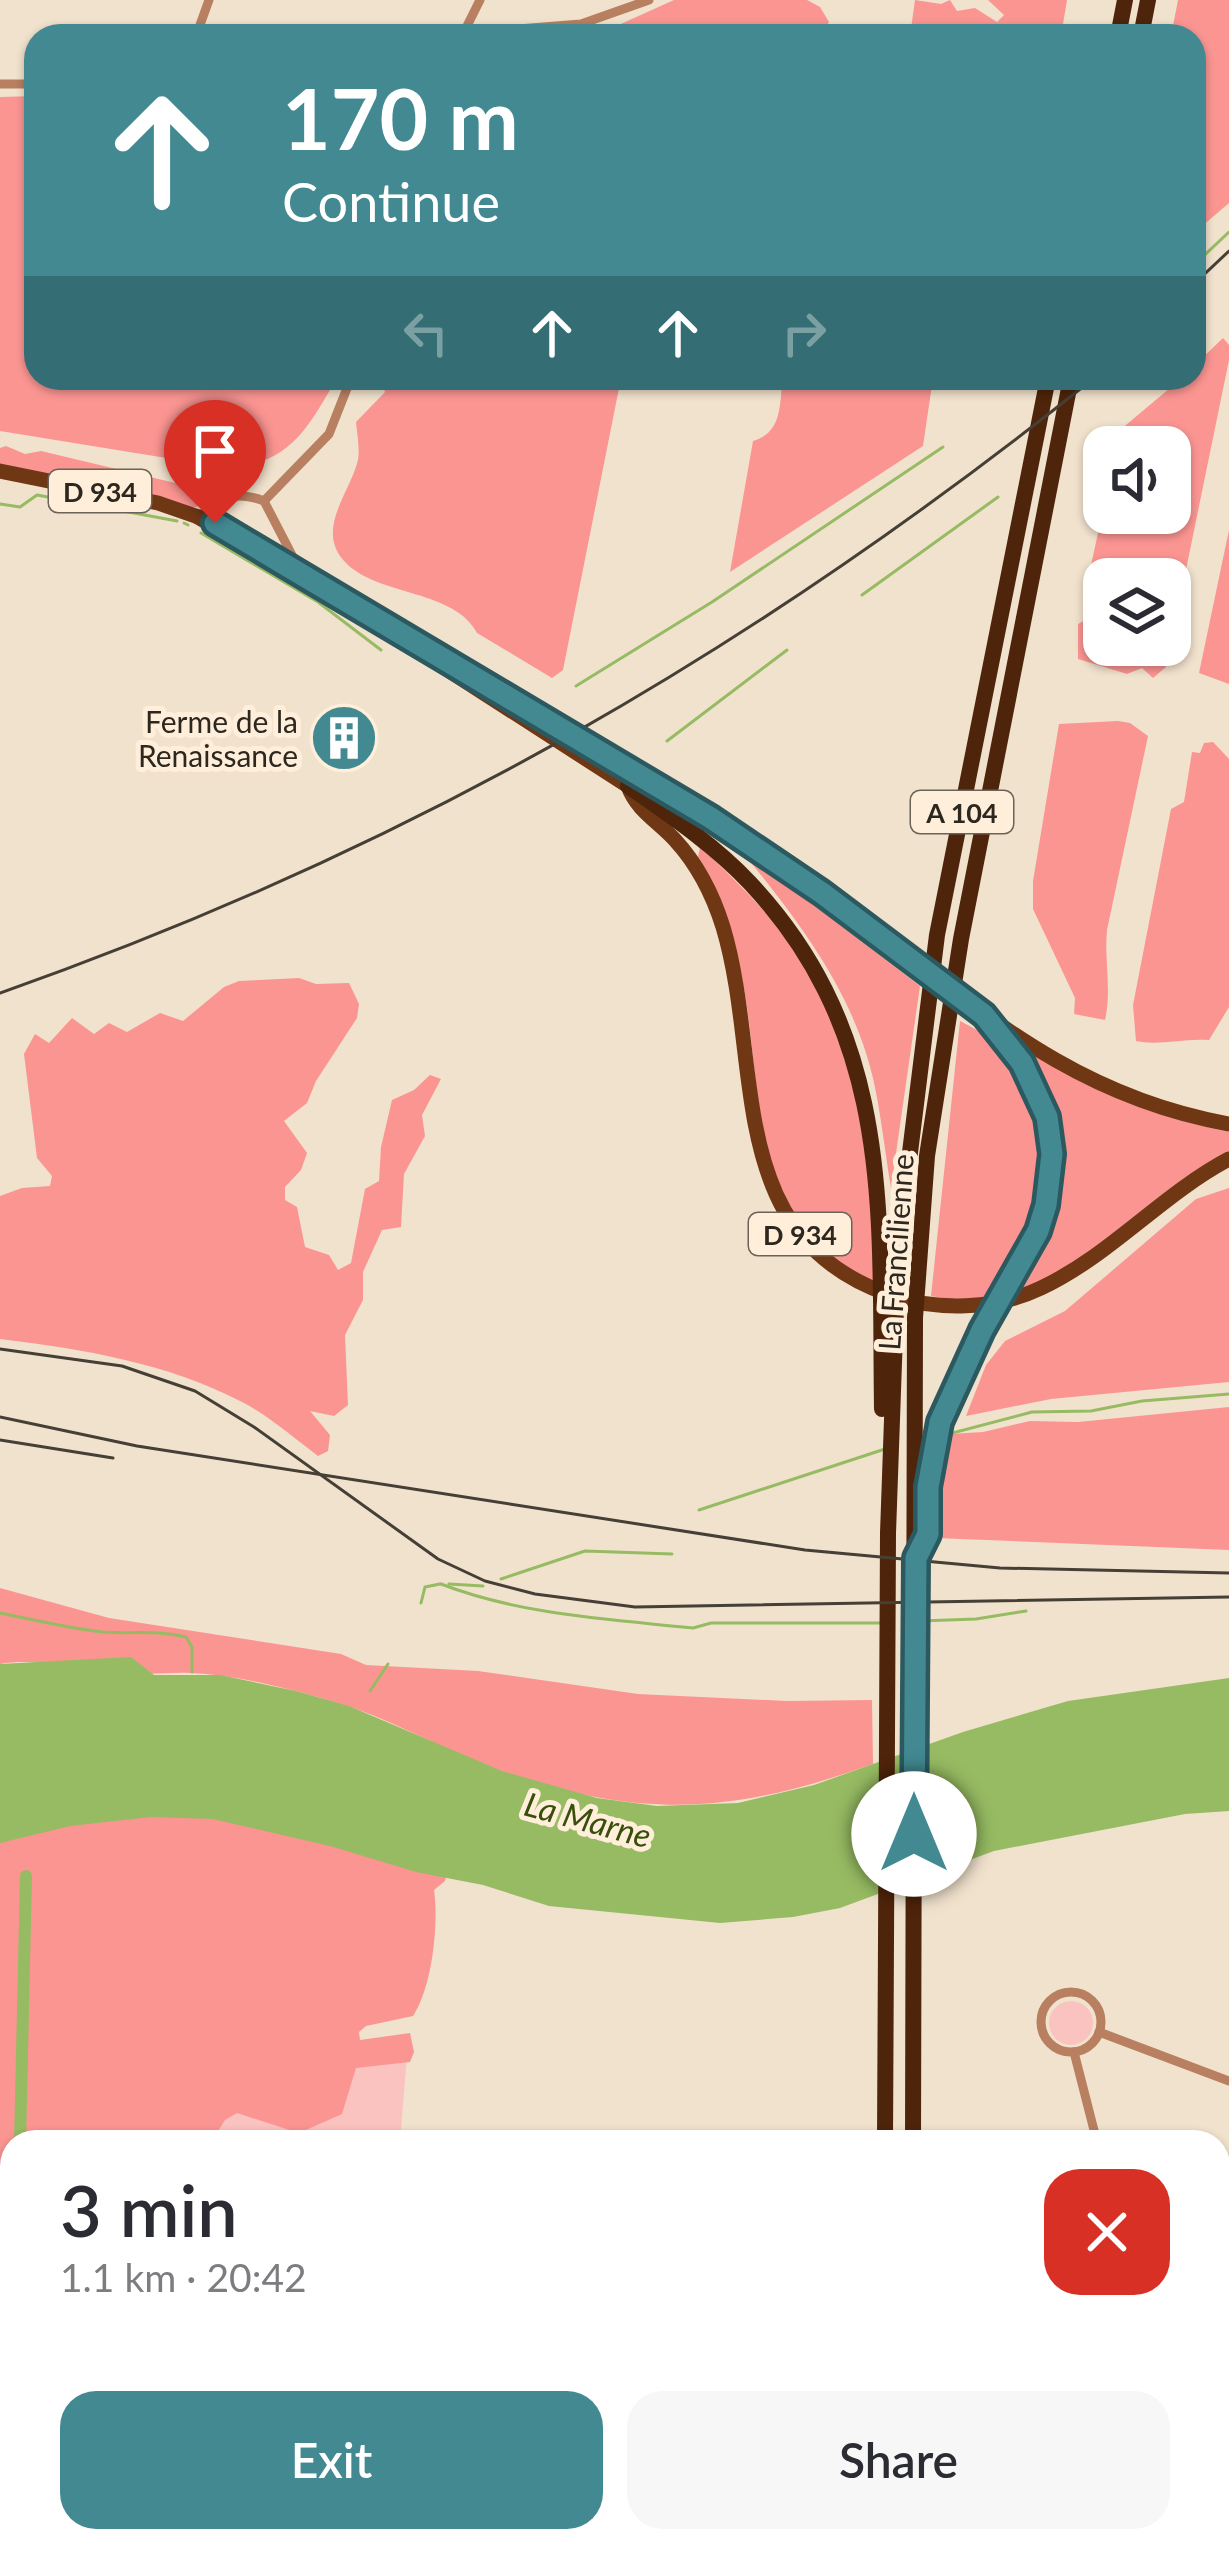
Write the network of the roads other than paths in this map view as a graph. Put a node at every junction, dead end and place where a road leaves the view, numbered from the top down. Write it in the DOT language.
graph roads {
  1 [pos="650,0"];
  2 [pos="581,24"];
  3 [pos="346,390"];
  4 [pos="1046,390"];
  5 [pos="1069,390"];
  6 [pos="0,470"];
  7 [pos="264,501"];
  8 [pos="199,517"];
  9 [pos="358,605"];
  10 [pos="628,786"];
  11 [pos="984,1015"];
  12 [pos="1229,1124"];
  13 [pos="1229,1159"];
  14 [pos="889,1249"];
  15 [pos="916,1558"];
  16 [pos="1099,2032"];
  17 [pos="1074,2052"];
  18 [pos="1229,2081"];
  19 [pos="884,2130"];
  20 [pos="913,2130"];
  21 [pos="1094,2130"];
  1 -- 2 [label="street"];
  3 -- 7 [label="street"];
  4 -- 14 [label="highway, La Francilienne / A 104"];
  5 -- 15 [label="highway, La Francilienne / A 104"];
  6 -- 8 [label="main road, D 934"];
  7 -- 8 [label="street"];
  7 -- 9 [label="street"];
  8 -- 9 [label="main road, D 934"];
  8 -- 10 [label="main road, D 934"];
  9 -- 11 [label="main road, D 934"];
  10 -- 13 [label="main road, D 934"];
  10 -- 14 [label="highway"];
  11 -- 12 [label="main road, D 934"];
  11 -- 15 [label="highway"];
  14 -- 19 [label="highway, La Francilienne / A 104"];
  15 -- 20 [label="highway, La Francilienne / A 104"];
  16 -- 17 [label="street"];
  16 -- 17 [label="street"];
  16 -- 18 [label="street"];
  17 -- 21 [label="street"];
}
